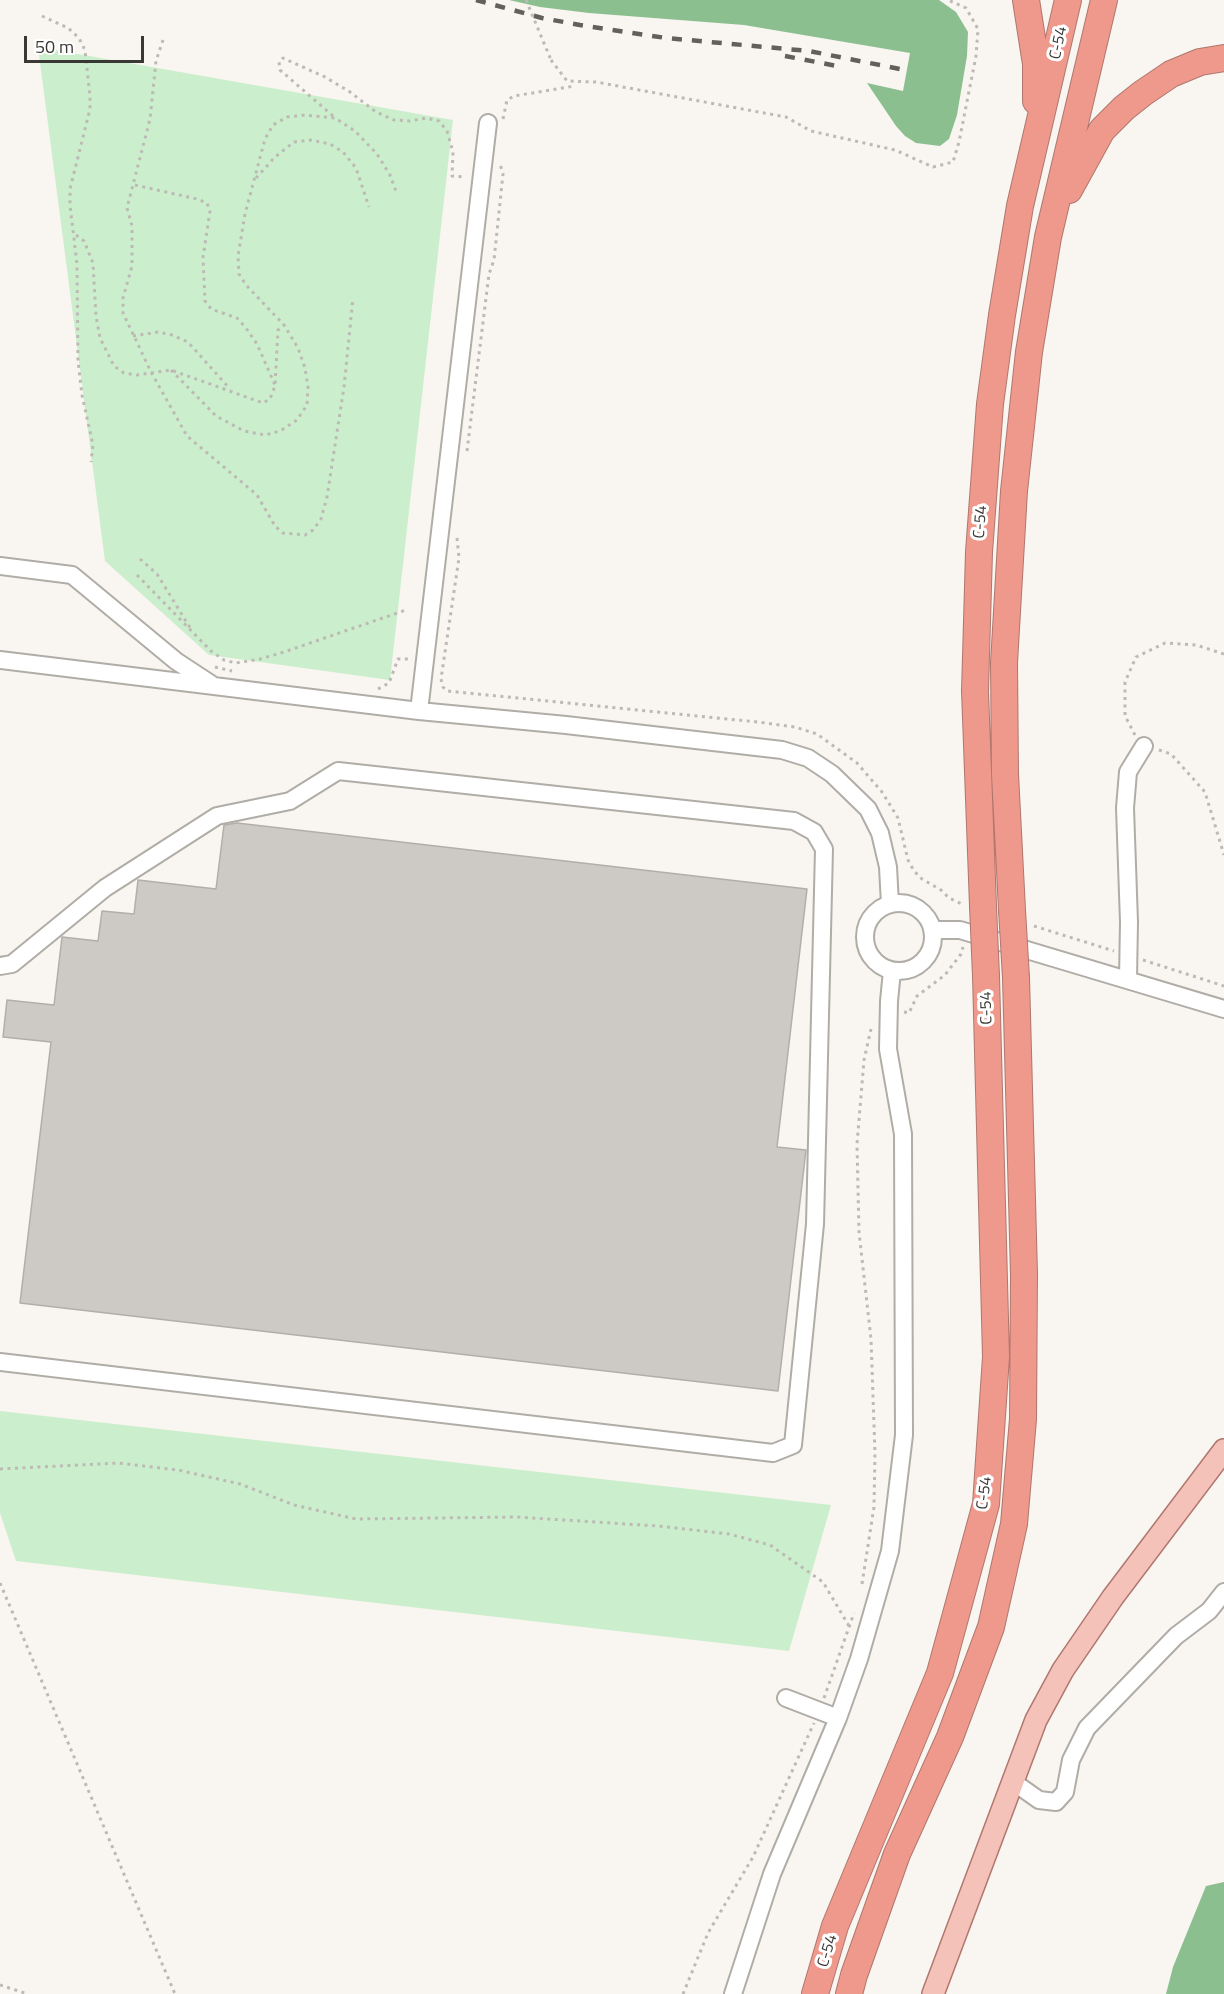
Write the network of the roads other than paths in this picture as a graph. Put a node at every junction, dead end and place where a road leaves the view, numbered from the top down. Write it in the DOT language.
graph roads {
  1 [pos="1026,0"];
  2 [pos="1068,0"];
  3 [pos="1104,0"];
  4 [pos="1224,58"];
  5 [pos="495,124"];
  6 [pos="1036,146"];
  7 [pos="1048,237"];
  8 [pos="0,566"];
  9 [pos="0,660"];
  10 [pos="215,686"];
  11 [pos="419,711"];
  12 [pos="1144,746"];
  13 [pos="890,904"];
  14 [pos="932,930"];
  15 [pos="0,966"];
  16 [pos="892,971"];
  17 [pos="1128,980"];
  18 [pos="1224,1009"];
  19 [pos="0,1362"];
  20 [pos="1224,1450"];
  21 [pos="1224,1592"];
  22 [pos="1217,1613"];
  23 [pos="786,1698"];
  24 [pos="838,1718"];
  25 [pos="1012,1781"];
  26 [pos="733,1994"];
  27 [pos="815,1994"];
  28 [pos="849,1994"];
  29 [pos="933,1994"];
  1 -- 6 [label="highway"];
  2 -- 6 [label="highway, C-54 / C-54"];
  3 -- 7 [label="highway, C-54"];
  4 -- 7 [label="highway"];
  5 -- 11 [label="street"];
  6 -- 27 [label="highway, C-54 / C-54, bridge"];
  7 -- 28 [label="highway, C-54 / C-54, bridge"];
  8 -- 10 [label="street"];
  9 -- 10 [label="street"];
  10 -- 11 [label="street"];
  11 -- 13 [label="street"];
  12 -- 17 [label="street"];
  13 -- 14 [label="street"];
  13 -- 16 [label="street"];
  14 -- 16 [label="street"];
  14 -- 17 [label="street"];
  15 -- 19 [label="street"];
  16 -- 24 [label="street"];
  17 -- 18 [label="street"];
  20 -- 25 [label="main road"];
  21 -- 22 [label="street"];
  22 -- 25 [label="street"];
  23 -- 24 [label="street"];
  24 -- 26 [label="street"];
  25 -- 29 [label="main road"];
}
